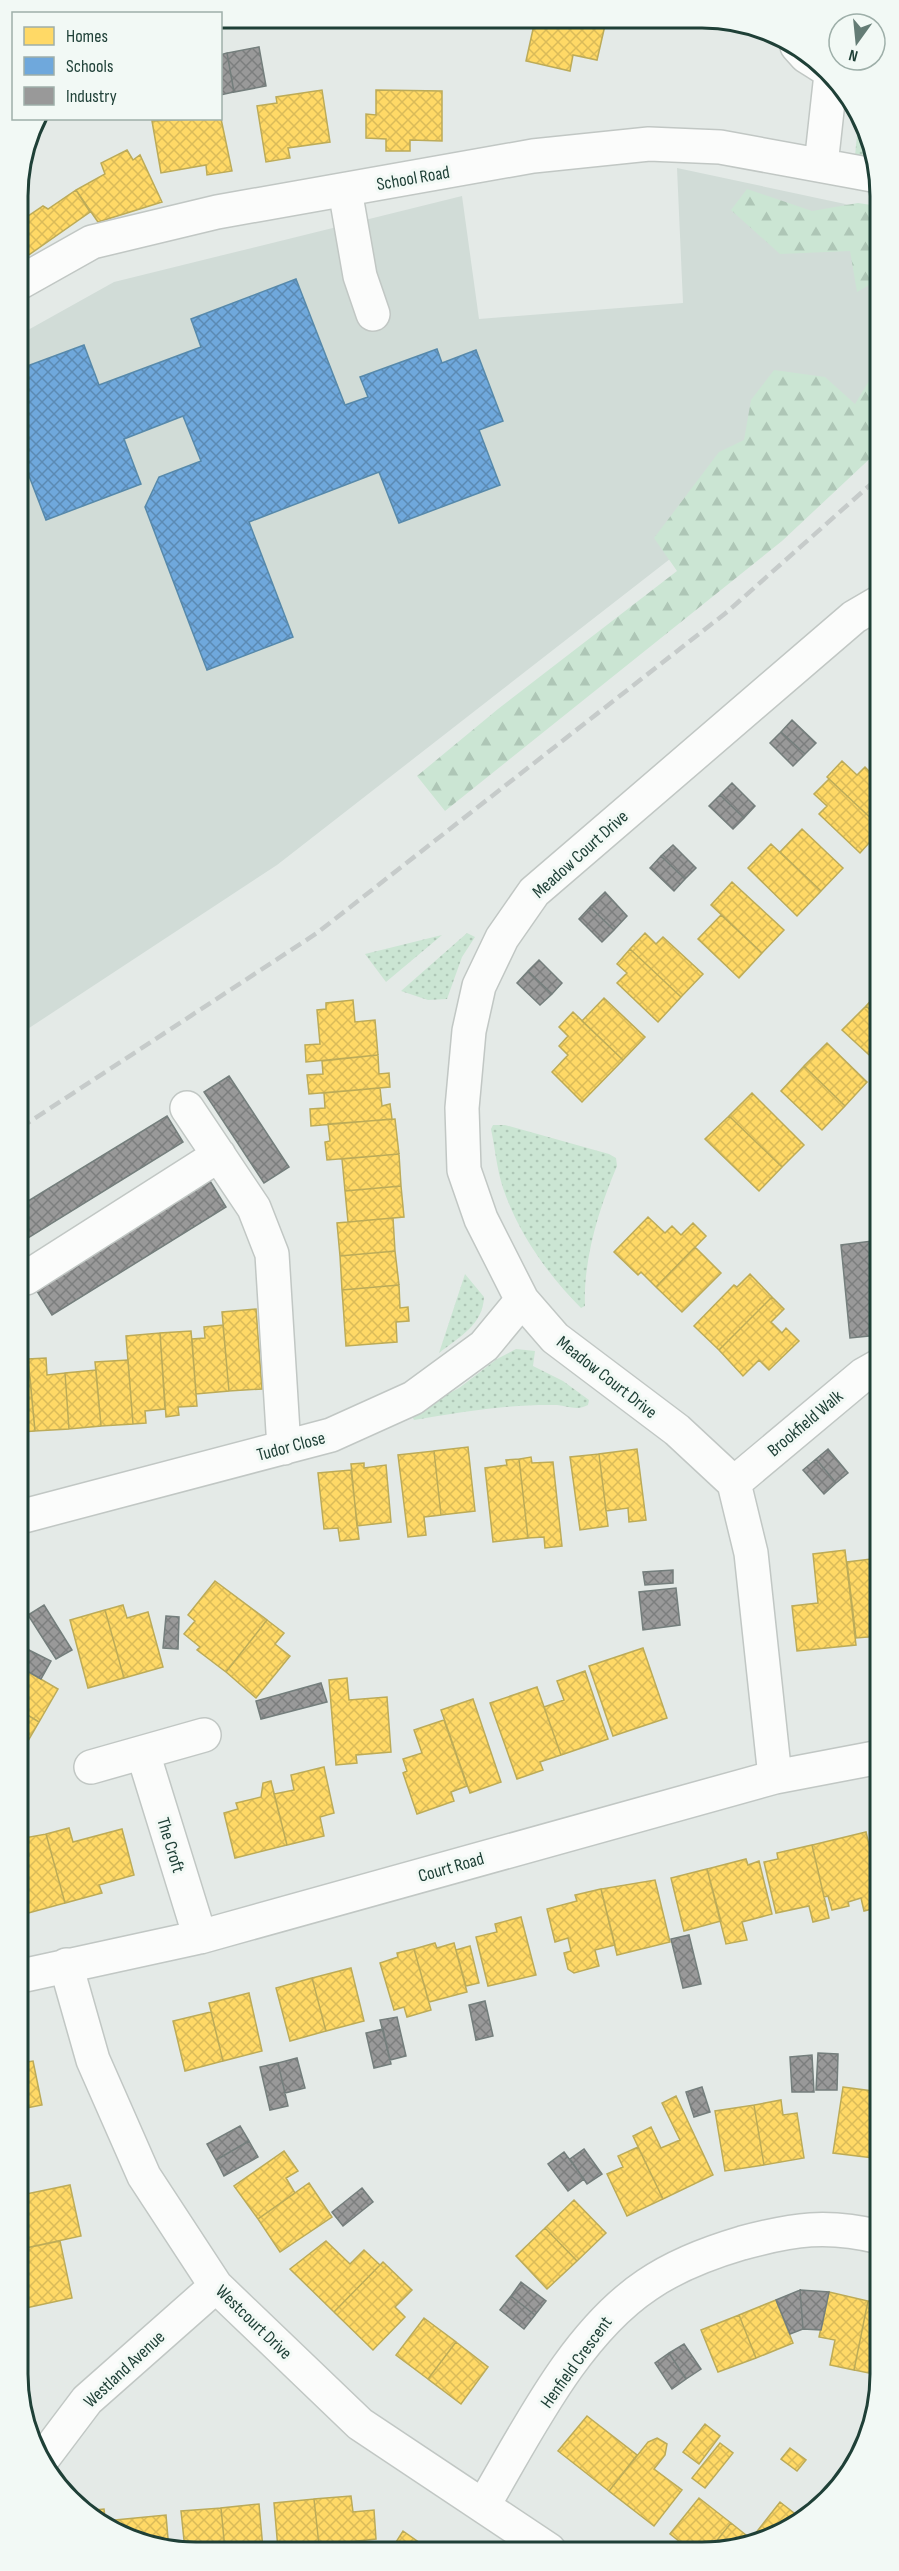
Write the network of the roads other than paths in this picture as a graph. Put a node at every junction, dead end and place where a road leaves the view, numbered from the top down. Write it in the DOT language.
graph roads {
  1 [pos="830,87"];
  2 [pos="821,165"];
  3 [pos="868,174"];
  4 [pos="345,190"];
  5 [pos="29,277"];
  6 [pos="373,314"];
  7 [pos="870,608"];
  8 [pos="187,1108"];
  9 [pos="219,1155"];
  10 [pos="29,1276"];
  11 [pos="522,1300"];
  12 [pos="870,1371"];
  13 [pos="284,1448"];
  14 [pos="734,1483"];
  15 [pos="28,1515"];
  16 [pos="204,1735"];
  17 [pos="143,1753"];
  18 [pos="870,1759"];
  19 [pos="91,1767"];
  20 [pos="775,1777"];
  21 [pos="200,1937"];
  22 [pos="66,1965"];
  23 [pos="28,1974"];
  24 [pos="870,2235"];
  25 [pos="216,2286"];
  26 [pos="48,2452"];
  27 [pos="483,2506"];
  28 [pos="537,2542"];
  1 -- 2 [label="street"];
  2 -- 3 [label="street, School Road"];
  2 -- 4 [label="street, School Road"];
  4 -- 5 [label="street, School Road"];
  4 -- 6 [label="street"];
  7 -- 11 [label="street, Meadow Court Drive"];
  8 -- 9 [label="street"];
  9 -- 10 [label="street"];
  9 -- 13 [label="street"];
  11 -- 13 [label="street, Tudor Close"];
  11 -- 14 [label="street, Meadow Court Drive"];
  12 -- 14 [label="street, Brookfield Walk"];
  13 -- 15 [label="street, Tudor Close"];
  14 -- 20 [label="street"];
  16 -- 17 [label="street"];
  17 -- 19 [label="street"];
  17 -- 21 [label="street, The Croft"];
  18 -- 20 [label="street, Court Road"];
  20 -- 21 [label="street, Court Road"];
  21 -- 22 [label="street, Court Road"];
  22 -- 23 [label="street, Court Road"];
  22 -- 25 [label="street, Westcourt Drive"];
  24 -- 27 [label="street, Henfield Crescent"];
  25 -- 26 [label="street, Westland Avenue"];
  25 -- 27 [label="street, Westcourt Drive"];
  27 -- 28 [label="street, Westcourt Drive"];
}
